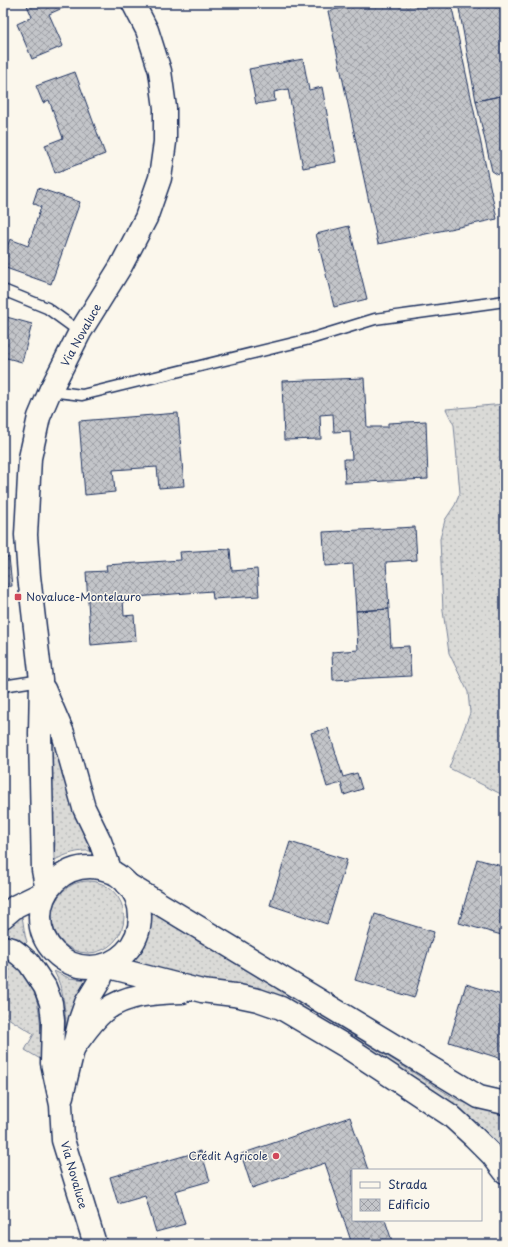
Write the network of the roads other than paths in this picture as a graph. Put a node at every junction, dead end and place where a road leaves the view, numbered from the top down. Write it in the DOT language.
graph roads {
  1 [pos="133,3"];
  2 [pos="3,290"];
  3 [pos="505,301"];
  4 [pos="80,332"];
  5 [pos="50,392"];
  6 [pos="40,680"];
  7 [pos="3,686"];
  8 [pos="119,878"];
  9 [pos="47,890"];
  10 [pos="3,917"];
  11 [pos="3,947"];
  12 [pos="105,966"];
  13 [pos="202,991"];
  14 [pos="74,1047"];
  15 [pos="505,1103"];
  16 [pos="60,1105"];
  17 [pos="505,1172"];
  18 [pos="95,1244"];
  1 -- 4 [label="main road, Via Novaluce"];
  2 -- 4 [label="lane"];
  3 -- 5 [label="lane"];
  4 -- 5 [label="main road, Via Novaluce"];
  5 -- 6 [label="main road, Via Novaluce"];
  6 -- 7 [label="lane"];
  6 -- 8 [label="main road"];
  6 -- 9 [label="main road"];
  8 -- 9 [label="main road"];
  8 -- 12 [label="main road"];
  8 -- 15 [label="main road"];
  9 -- 10 [label="main road"];
  9 -- 12 [label="main road"];
  11 -- 16 [label="main road"];
  12 -- 13 [label="main road"];
  12 -- 14 [label="main road"];
  13 -- 14 [label="main road"];
  13 -- 17 [label="main road"];
  14 -- 16 [label="main road"];
  16 -- 18 [label="main road, Via Novaluce"];
}
